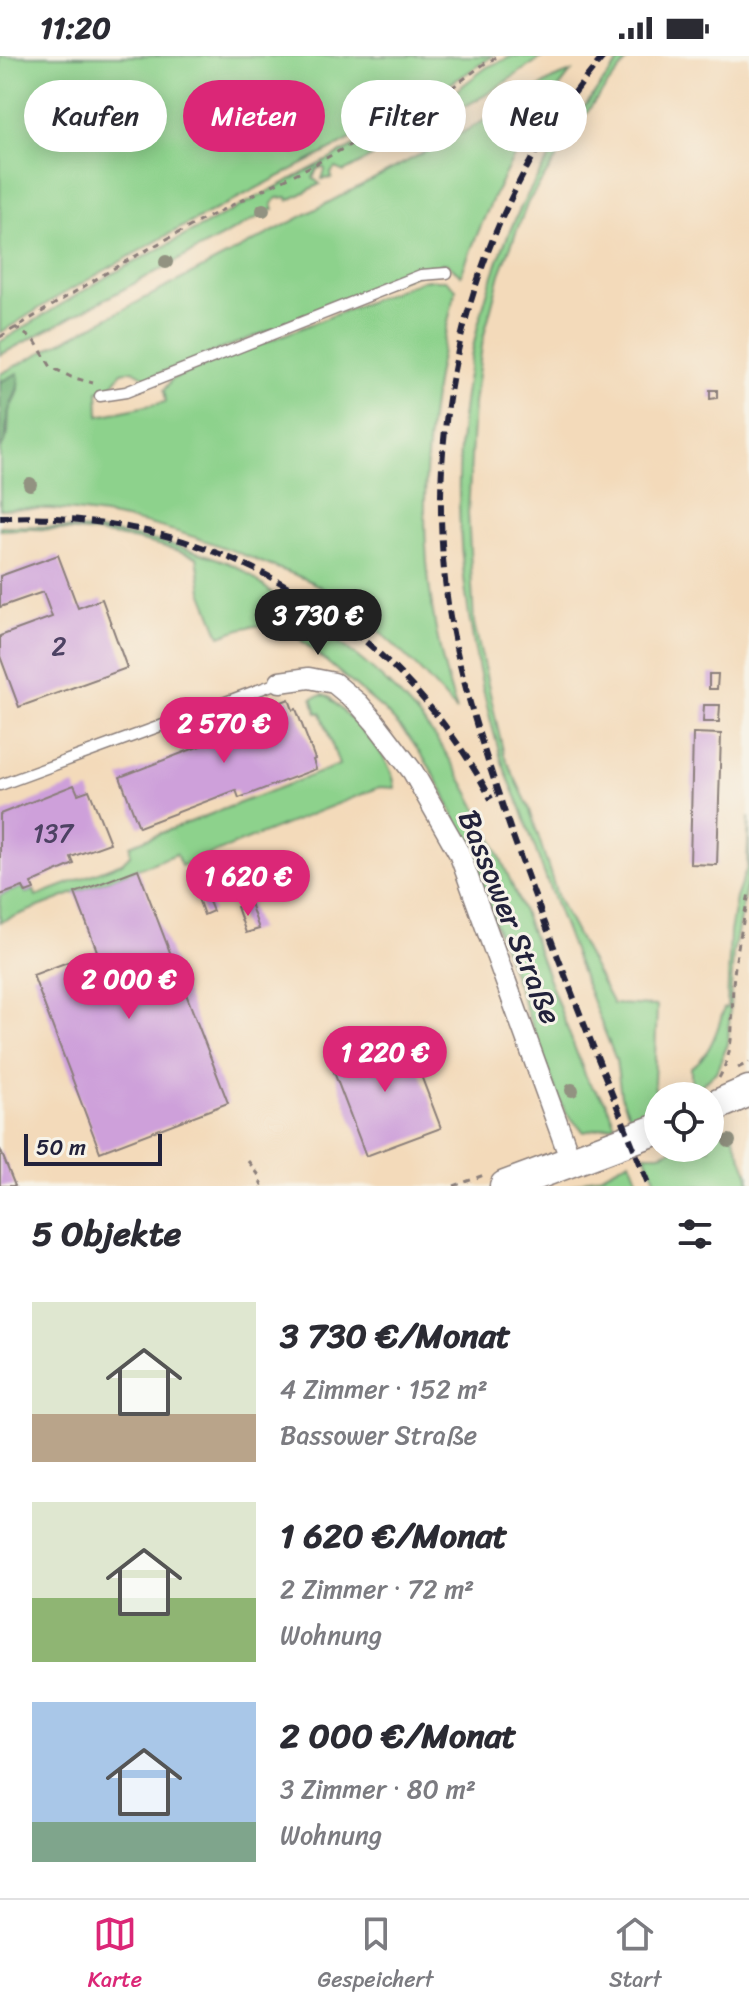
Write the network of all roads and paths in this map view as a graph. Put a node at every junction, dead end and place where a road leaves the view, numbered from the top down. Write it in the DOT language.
graph roads {
  1 [pos="499,56"];
  2 [pos="447,273"];
  3 [pos="15,327"];
  4 [pos="0,337"];
  5 [pos="126,392"];
  6 [pos="100,396"];
  7 [pos="280,682"];
  8 [pos="0,785"];
  9 [pos="749,893"];
  10 [pos="719,1078"];
  11 [pos="749,1091"];
  12 [pos="724,1102"];
  13 [pos="644,1134"];
  14 [pos="248,1161"];
  15 [pos="571,1161"];
  16 [pos="262,1186"];
  17 [pos="505,1186"];
  1 -- 3 [label="path"];
  2 -- 5 [label="lane"];
  3 -- 4 [label="path"];
  3 -- 5 [label="path"];
  5 -- 6 [label="lane"];
  7 -- 8 [label="lane"];
  7 -- 15 [label="street, Bassower Straße"];
  9 -- 10 [label="path"];
  11 -- 12 [label="main road"];
  13 -- 15 [label="main road"];
  14 -- 16 [label="path"];
  15 -- 17 [label="main road"];
}
